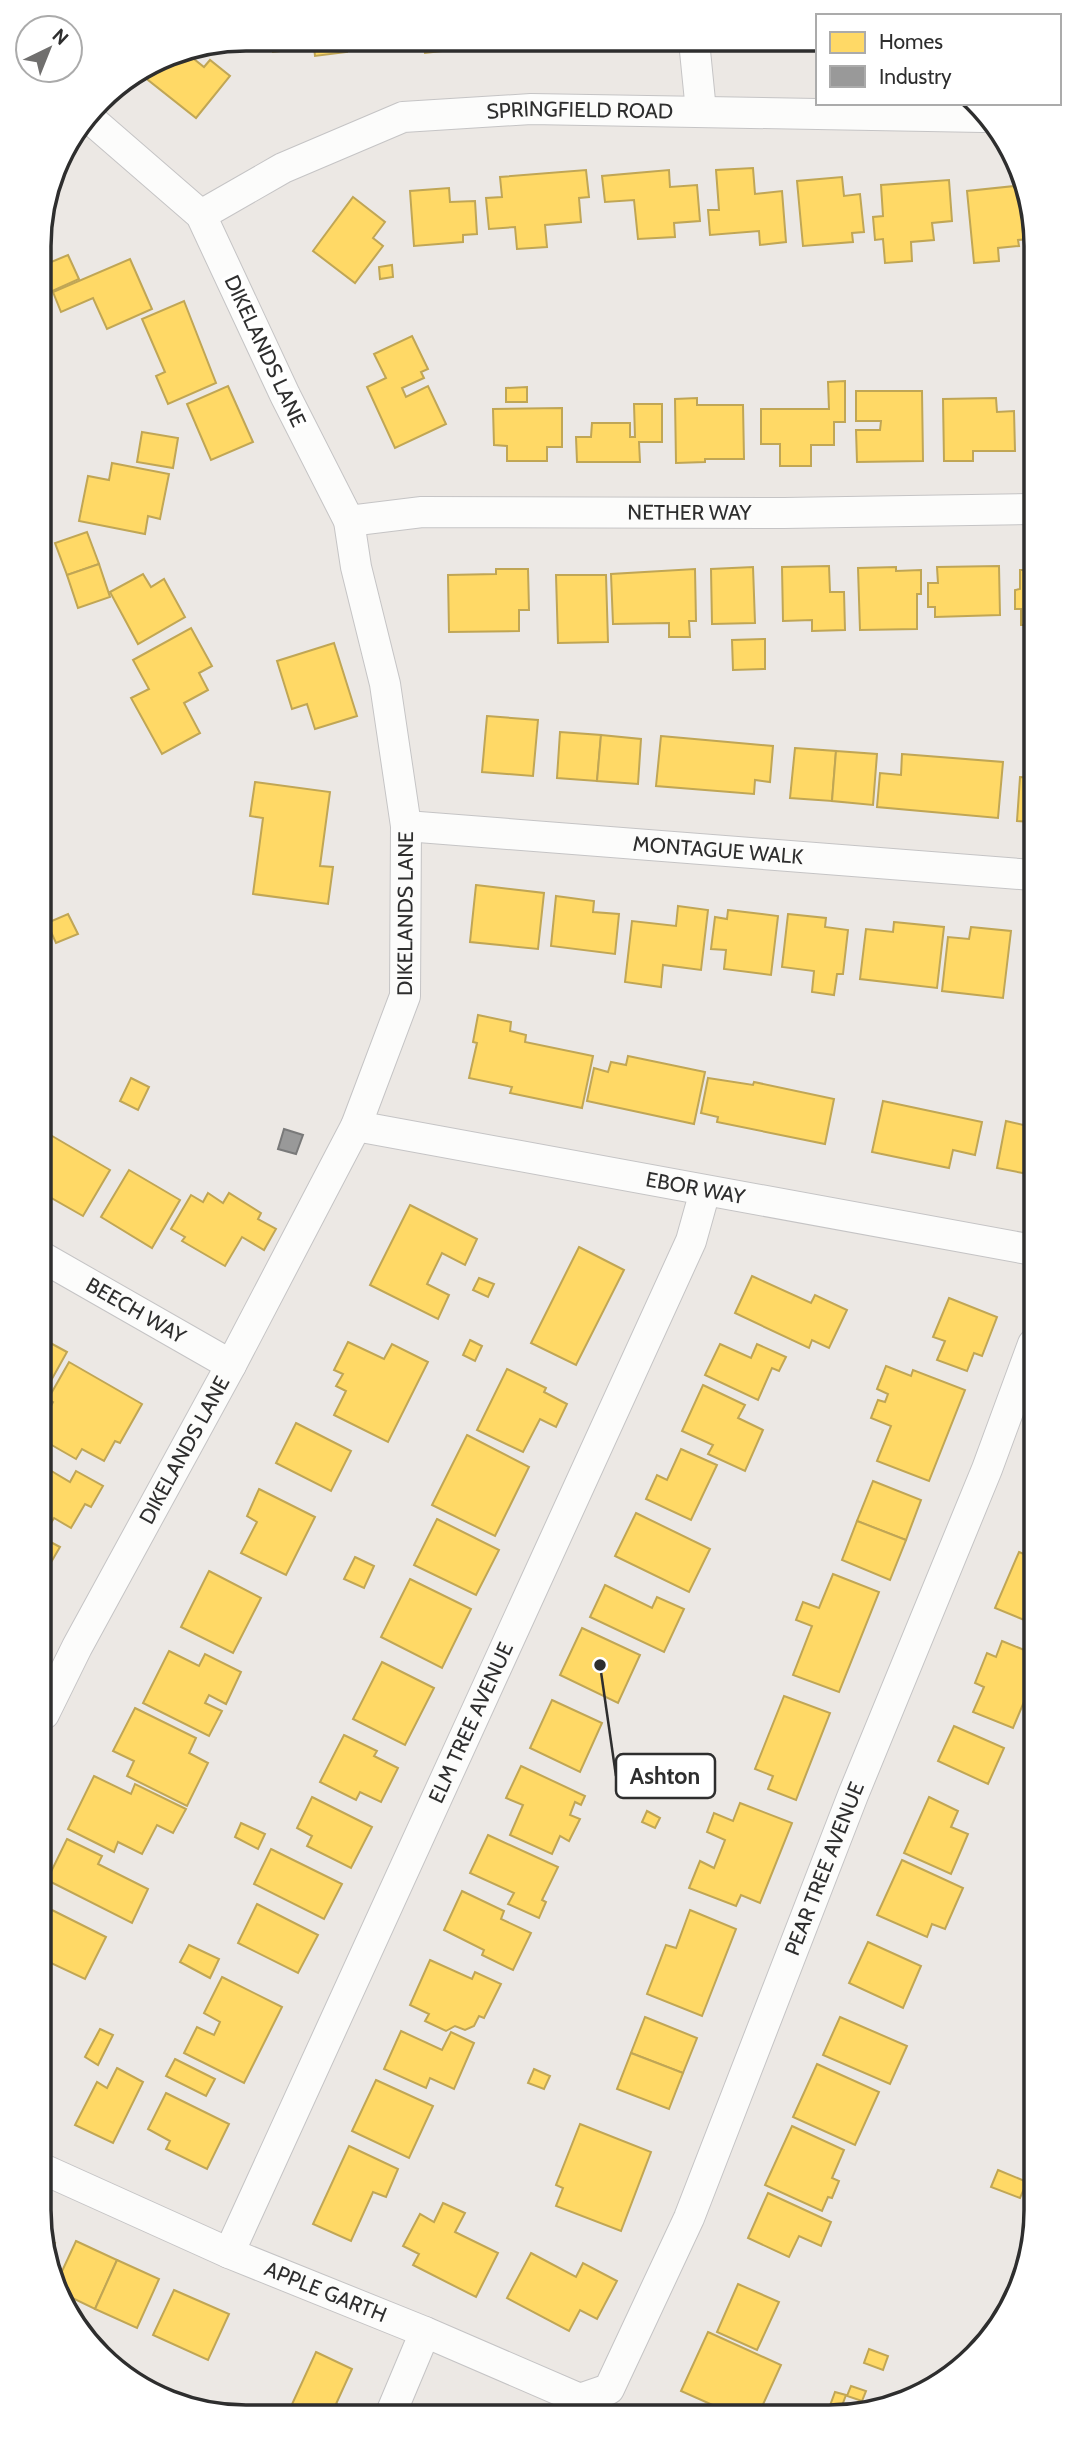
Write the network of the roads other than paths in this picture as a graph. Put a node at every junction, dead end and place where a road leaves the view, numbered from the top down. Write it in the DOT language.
graph roads {
  1 [pos="695,51"];
  2 [pos="702,111"];
  3 [pos="975,117"];
  4 [pos="94,123"];
  5 [pos="201,215"];
  6 [pos="1024,509"];
  7 [pos="349,521"];
  8 [pos="406,826"];
  9 [pos="1024,874"];
  10 [pos="356,1126"];
  11 [pos="705,1191"];
  12 [pos="1024,1248"];
  13 [pos="51,1262"];
  14 [pos="231,1365"];
  15 [pos="1024,1369"];
  16 [pos="51,1700"];
  17 [pos="51,2173"];
  18 [pos="229,2253"];
  19 [pos="425,2332"];
  20 [pos="609,2389"];
  21 [pos="394,2405"];
  1 -- 2 [label="street"];
  2 -- 3 [label="street, SPRINGFIELD ROAD"];
  2 -- 5 [label="street, SPRINGFIELD ROAD"];
  4 -- 5 [label="street, DIKELANDS LANE"];
  5 -- 7 [label="street, DIKELANDS LANE"];
  6 -- 7 [label="street, NETHER WAY"];
  7 -- 8 [label="street, DIKELANDS LANE"];
  8 -- 9 [label="street, MONTAGUE WALK"];
  8 -- 10 [label="street, DIKELANDS LANE"];
  10 -- 11 [label="street, EBOR WAY"];
  10 -- 14 [label="street, DIKELANDS LANE"];
  11 -- 12 [label="street, EBOR WAY"];
  11 -- 18 [label="street, ELM TREE AVENUE"];
  13 -- 14 [label="street, BEECH WAY"];
  14 -- 16 [label="street, DIKELANDS LANE"];
  15 -- 20 [label="street, PEAR TREE AVENUE"];
  17 -- 18 [label="street, APPLE GARTH"];
  18 -- 19 [label="street, APPLE GARTH"];
  19 -- 20 [label="street, APPLE GARTH"];
  19 -- 21 [label="street"];
}
